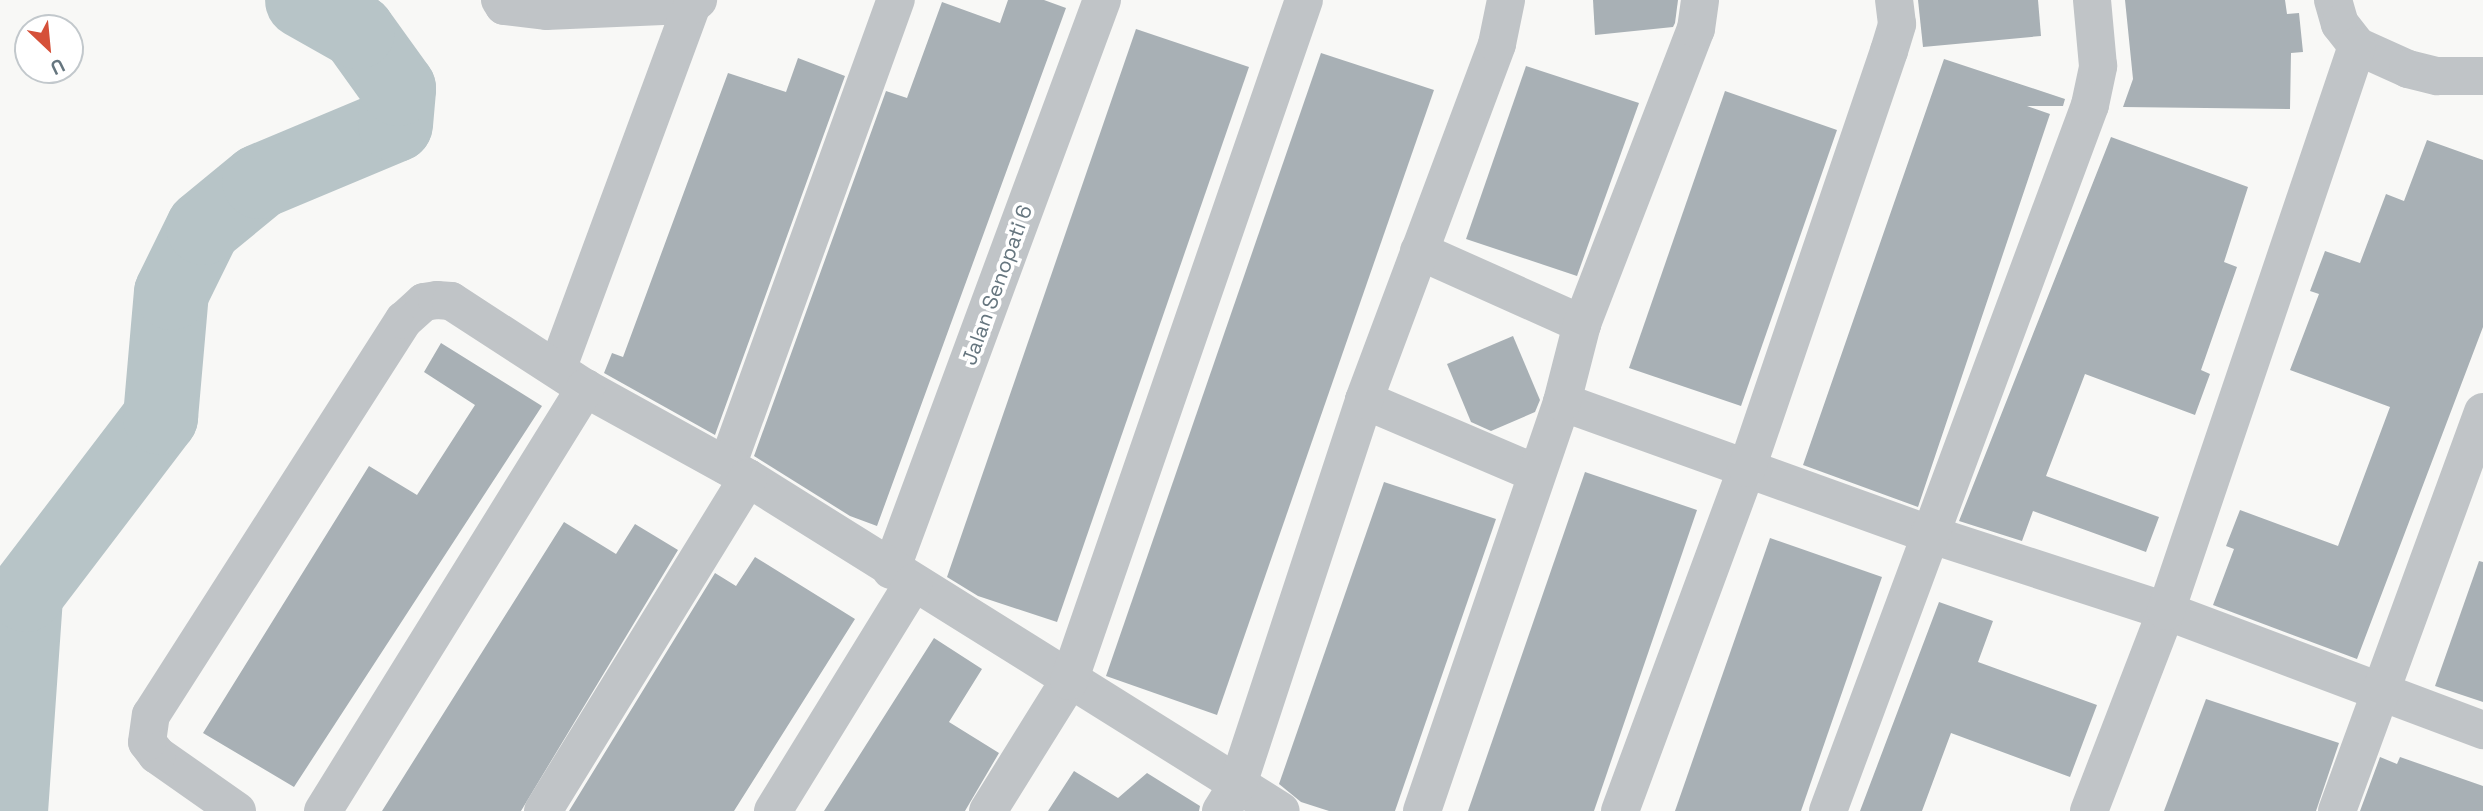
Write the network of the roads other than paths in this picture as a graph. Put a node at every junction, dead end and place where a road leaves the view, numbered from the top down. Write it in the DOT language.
graph roads {
  1 [pos="500,0"];
  2 [pos="896,0"];
  3 [pos="1102,0"];
  4 [pos="1304,0"];
  5 [pos="1506,0"];
  6 [pos="1700,0"];
  7 [pos="1894,0"];
  8 [pos="2092,0"];
  9 [pos="2333,0"];
  10 [pos="695,3"];
  11 [pos="2357,46"];
  12 [pos="2483,76"];
  13 [pos="1419,251"];
  14 [pos="1582,324"];
  15 [pos="571,378"];
  16 [pos="1364,400"];
  17 [pos="1562,402"];
  18 [pos="2483,412"];
  19 [pos="1746,468"];
  20 [pos="737,472"];
  21 [pos="1535,473"];
  22 [pos="1928,534"];
  23 [pos="902,577"];
  24 [pos="2166,611"];
  25 [pos="1069,681"];
  26 [pos="2381,690"];
  27 [pos="2483,730"];
  28 [pos="1230,798"];
  29 [pos="237,811"];
  30 [pos="323,811"];
  31 [pos="543,811"];
  32 [pos="773,811"];
  33 [pos="988,811"];
  34 [pos="1281,811"];
  35 [pos="1422,811"];
  36 [pos="1620,811"];
  37 [pos="1828,811"];
  38 [pos="2089,811"];
  39 [pos="2337,811"];
  1 -- 10 [label="street"];
  2 -- 20 [label="street"];
  3 -- 23 [label="street, Jalan Senopati 6"];
  4 -- 25 [label="street"];
  5 -- 13 [label="street"];
  6 -- 14 [label="street"];
  7 -- 19 [label="street"];
  8 -- 22 [label="street"];
  9 -- 11 [label="street"];
  10 -- 15 [label="street"];
  11 -- 12 [label="street"];
  11 -- 24 [label="street"];
  13 -- 14 [label="street"];
  13 -- 16 [label="street"];
  14 -- 17 [label="street"];
  15 -- 20 [label="street"];
  15 -- 29 [label="street"];
  15 -- 30 [label="street"];
  16 -- 21 [label="street"];
  16 -- 28 [label="street"];
  17 -- 19 [label="street"];
  17 -- 21 [label="street"];
  18 -- 26 [label="street"];
  19 -- 22 [label="street"];
  19 -- 36 [label="street"];
  20 -- 23 [label="street"];
  20 -- 31 [label="street"];
  21 -- 35 [label="street"];
  22 -- 24 [label="street"];
  22 -- 37 [label="street"];
  23 -- 25 [label="street"];
  23 -- 32 [label="street, Jalan Senopati 6"];
  24 -- 26 [label="street"];
  24 -- 38 [label="street"];
  25 -- 28 [label="street"];
  25 -- 33 [label="street"];
  26 -- 27 [label="street"];
  26 -- 39 [label="street"];
  28 -- 34 [label="street"];
}
